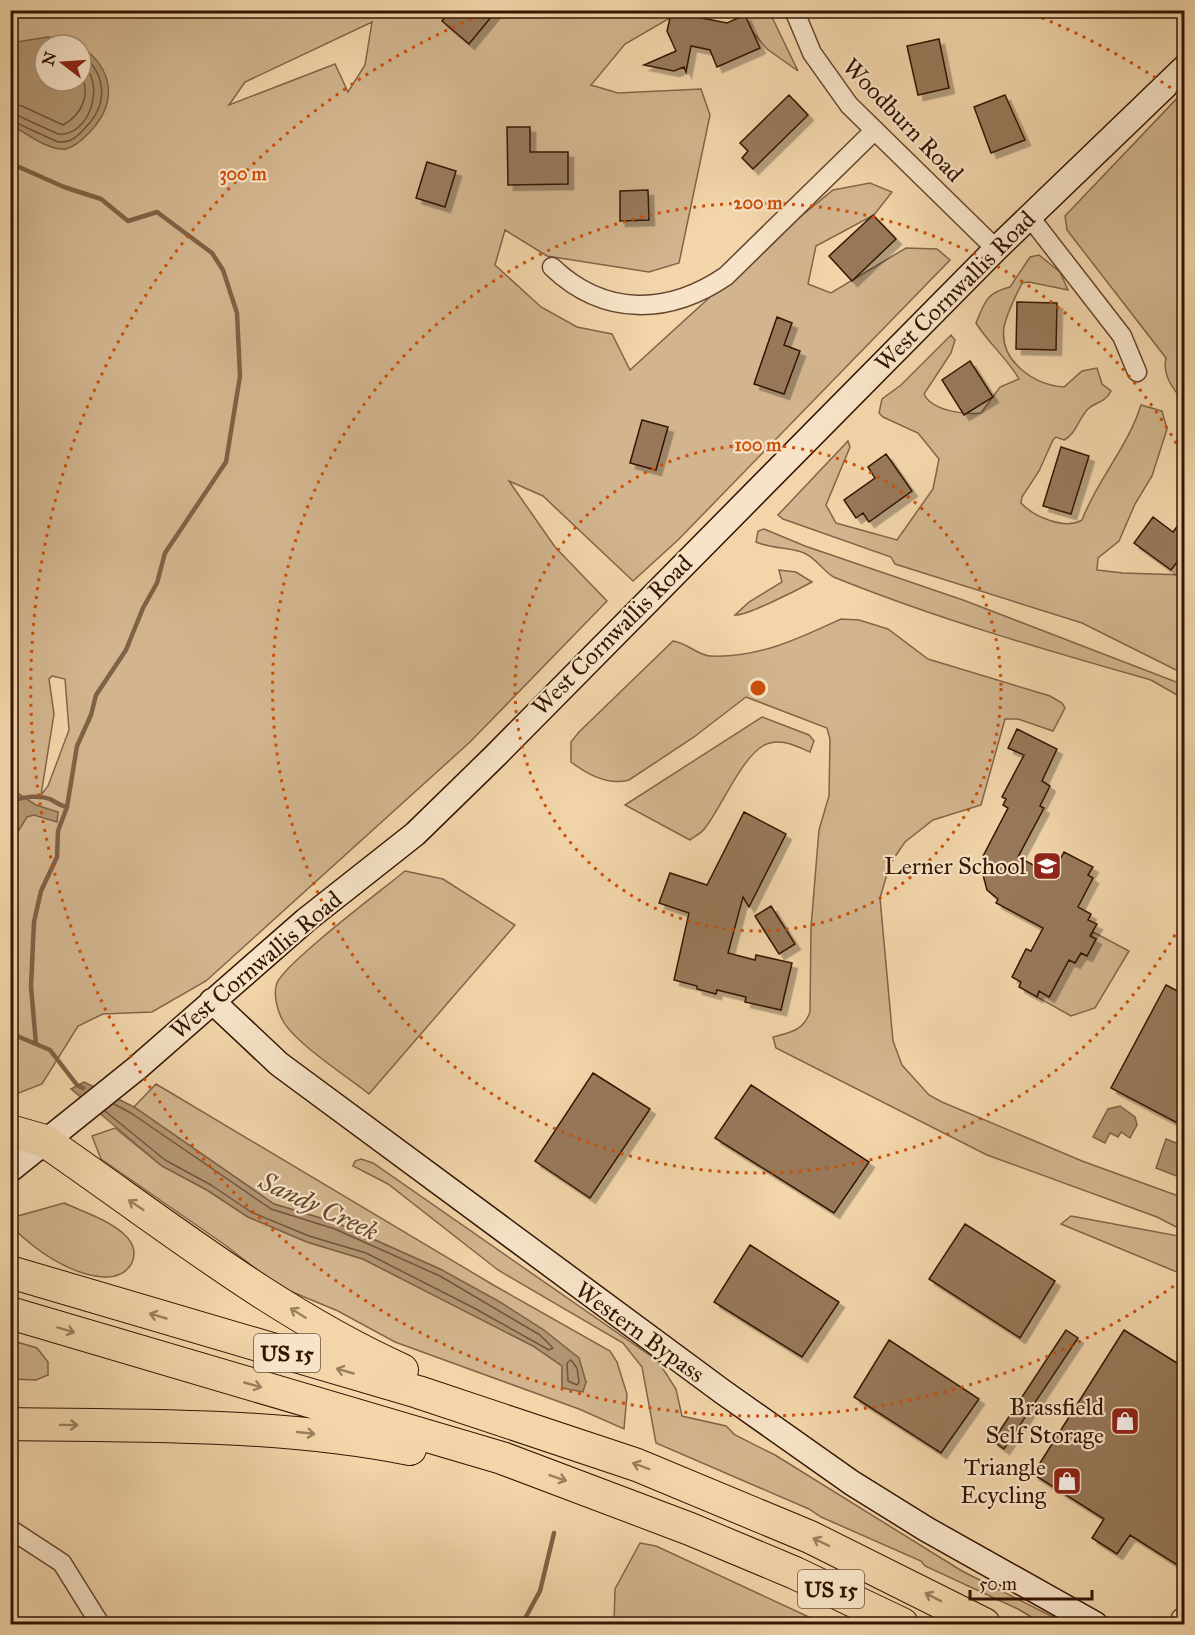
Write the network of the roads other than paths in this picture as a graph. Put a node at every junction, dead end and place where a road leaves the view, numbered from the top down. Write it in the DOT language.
graph roads {
  1 [pos="794,10"];
  2 [pos="1185,68"];
  3 [pos="875,130"];
  4 [pos="1029,216"];
  5 [pos="996,249"];
  6 [pos="552,267"];
  7 [pos="1137,372"];
  8 [pos="212,1001"];
  9 [pos="10,1131"];
  10 [pos="45,1141"];
  11 [pos="10,1170"];
  12 [pos="10,1272"];
  13 [pos="10,1313"];
  14 [pos="10,1424"];
  15 [pos="561,1438"];
  16 [pos="502,1458"];
  17 [pos="10,1529"];
  18 [pos="99,1624"];
  19 [pos="902,1624"];
  20 [pos="984,1624"];
  21 [pos="1095,1624"];
  1 -- 3 [label="street, Woodburn Road"];
  2 -- 4 [label="street, West Cornwallis Road"];
  3 -- 5 [label="street, Woodburn Road"];
  3 -- 6 [label="street"];
  4 -- 5 [label="street, West Cornwallis Road"];
  4 -- 7 [label="street"];
  5 -- 8 [label="street, West Cornwallis Road"];
  8 -- 10 [label="street, West Cornwallis Road"];
  8 -- 21 [label="street, Western Bypass"];
  9 -- 10 [label="highway"];
  10 -- 11 [label="street, West Cornwallis Road"];
  15 -- 10 [label="highway, one-way"];
  15 -- 12 [label="highway, US 15, one-way"];
  13 -- 16 [label="highway, US 15, one-way"];
  14 -- 16 [label="highway, one-way"];
  20 -- 15 [label="highway, US 15, one-way"];
  16 -- 19 [label="highway, US 15, one-way"];
  17 -- 18 [label="street"];
}
